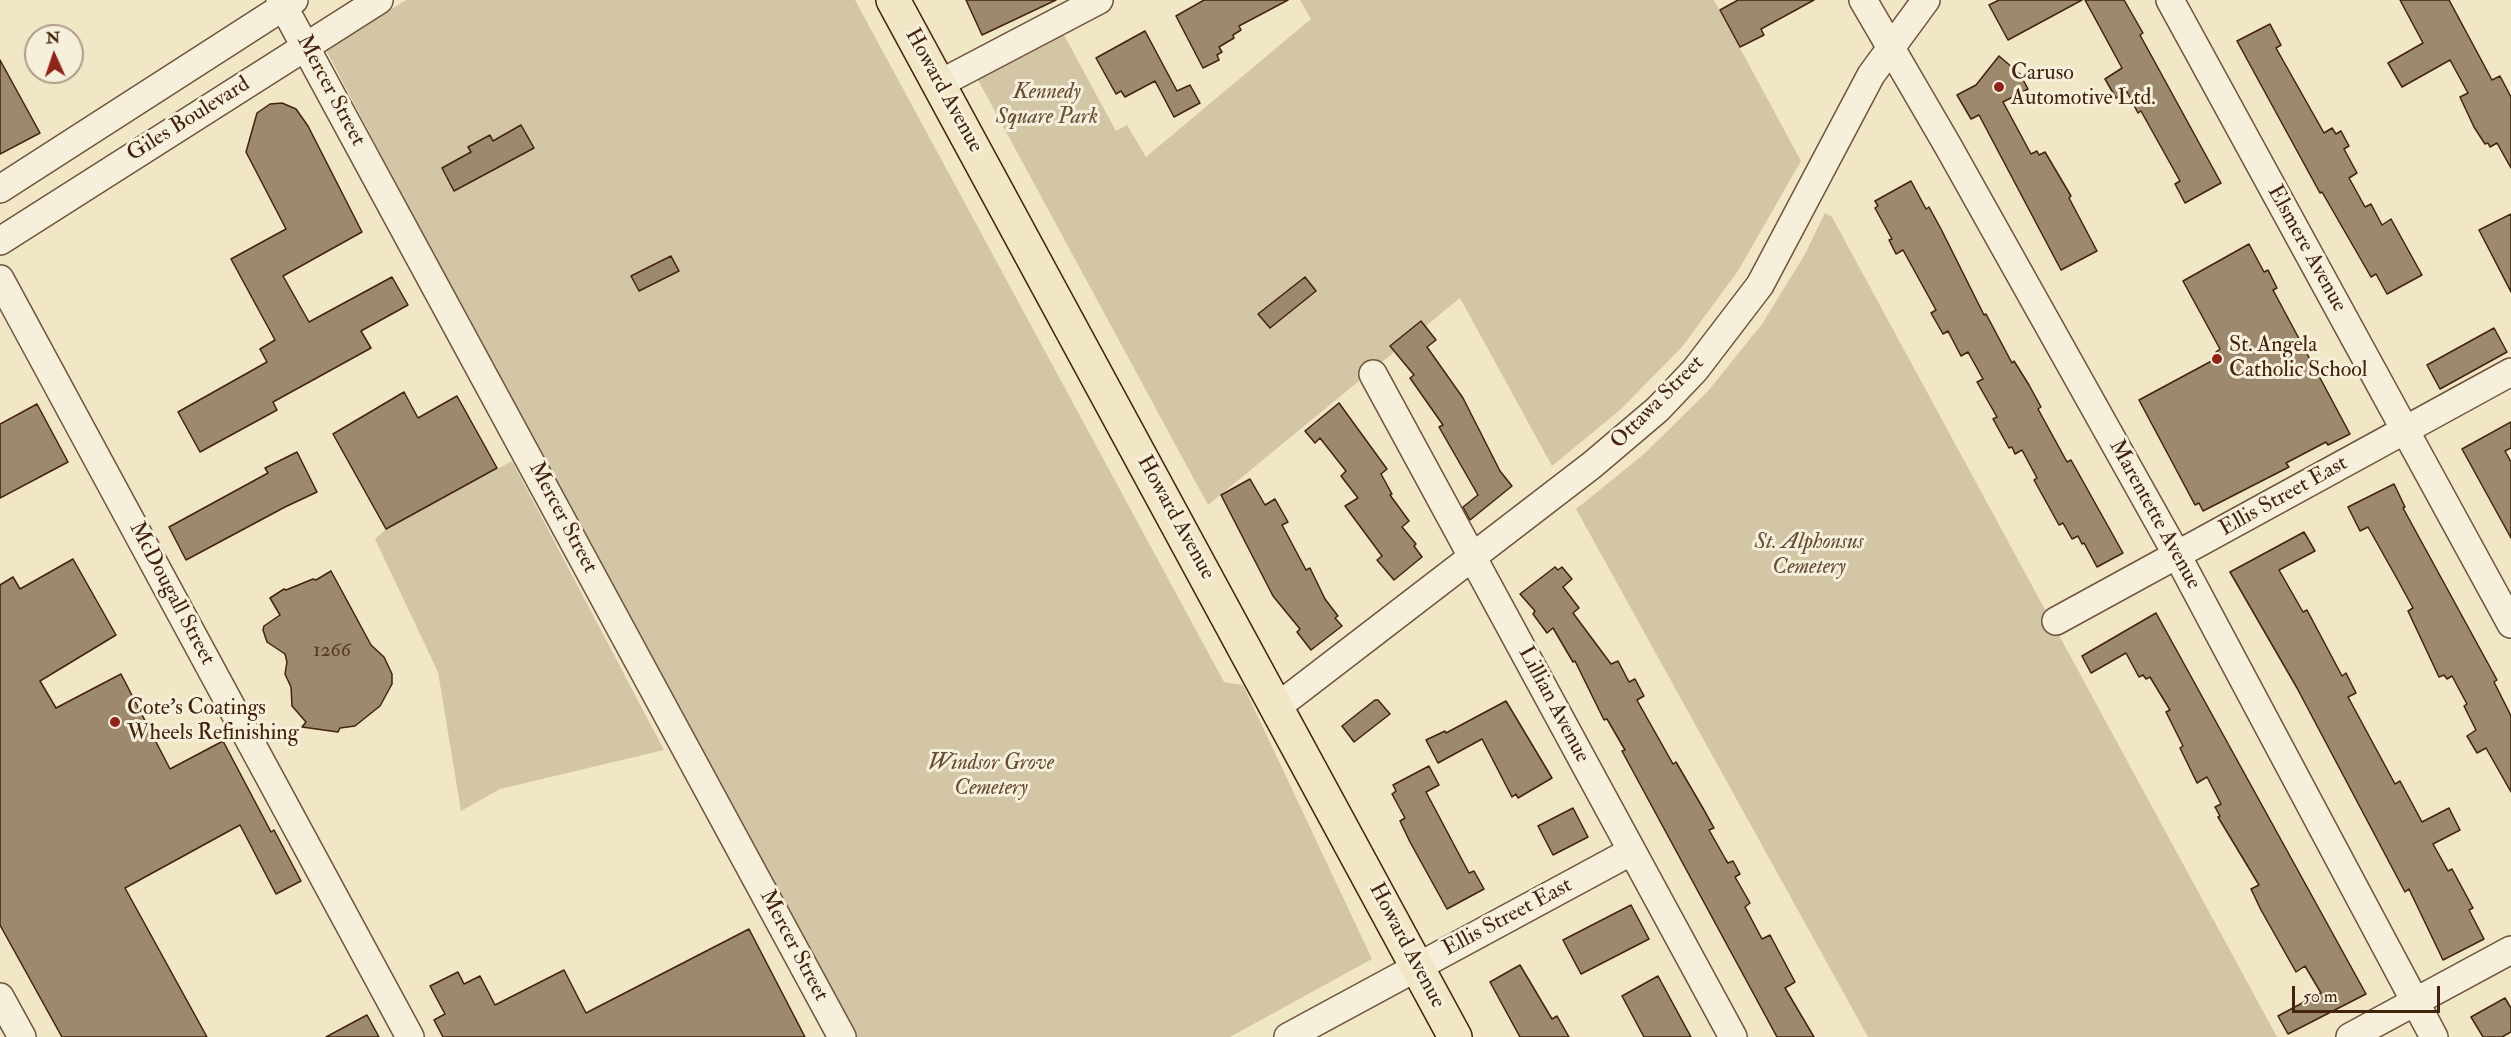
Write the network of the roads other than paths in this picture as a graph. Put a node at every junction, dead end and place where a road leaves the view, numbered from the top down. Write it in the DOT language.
graph roads {
  1 [pos="379,0"];
  2 [pos="893,0"];
  3 [pos="1099,0"];
  4 [pos="1863,0"];
  5 [pos="1926,0"];
  6 [pos="2170,0"];
  7 [pos="286,2"];
  8 [pos="306,46"];
  9 [pos="1889,48"];
  10 [pos="939,84"];
  11 [pos="0,189"];
  12 [pos="0,240"];
  13 [pos="0,279"];
  14 [pos="2511,372"];
  15 [pos="1373,374"];
  16 [pos="2405,430"];
  17 [pos="2177,555"];
  18 [pos="1472,557"];
  19 [pos="2056,621"];
  20 [pos="2511,624"];
  21 [pos="1277,707"];
  22 [pos="1632,851"];
  23 [pos="2511,950"];
  24 [pos="1417,968"];
  25 [pos="0,997"];
  26 [pos="2415,1002"];
  27 [pos="22,1037"];
  28 [pos="410,1037"];
  29 [pos="842,1037"];
  30 [pos="1288,1037"];
  31 [pos="1455,1037"];
  32 [pos="1733,1037"];
  33 [pos="2350,1037"];
  34 [pos="2434,1037"];
  1 -- 8 [label="street, Giles Boulevard"];
  2 -- 10 [label="main road, Howard Avenue"];
  3 -- 10 [label="street"];
  4 -- 9 [label="street, Marentette Avenue"];
  5 -- 9 [label="street, Ottawa Street"];
  6 -- 16 [label="street, Elsmere Avenue"];
  7 -- 8 [label="street, Mercer Street"];
  7 -- 11 [label="street, Giles Boulevard"];
  8 -- 12 [label="street, Giles Boulevard"];
  8 -- 29 [label="street, Mercer Street"];
  9 -- 17 [label="street, Marentette Avenue"];
  9 -- 18 [label="street, Ottawa Street"];
  10 -- 21 [label="main road, Howard Avenue"];
  13 -- 28 [label="street, McDougall Street"];
  14 -- 16 [label="street, Ellis Street East"];
  15 -- 18 [label="street, Lillian Avenue"];
  16 -- 17 [label="street, Ellis Street East"];
  16 -- 20 [label="street, Elsmere Avenue"];
  17 -- 19 [label="street, Ellis Street East"];
  17 -- 26 [label="street, Marentette Avenue"];
  18 -- 21 [label="street, Ottawa Street"];
  18 -- 22 [label="street, Lillian Avenue"];
  21 -- 24 [label="main road, Howard Avenue"];
  22 -- 24 [label="street, Ellis Street East"];
  22 -- 32 [label="street, Lillian Avenue"];
  23 -- 26 [label="street"];
  24 -- 30 [label="street, Ellis Street East"];
  24 -- 31 [label="main road, Howard Avenue"];
  25 -- 27 [label="street"];
  26 -- 33 [label="street"];
  26 -- 34 [label="street, Marentette Avenue"];
}
